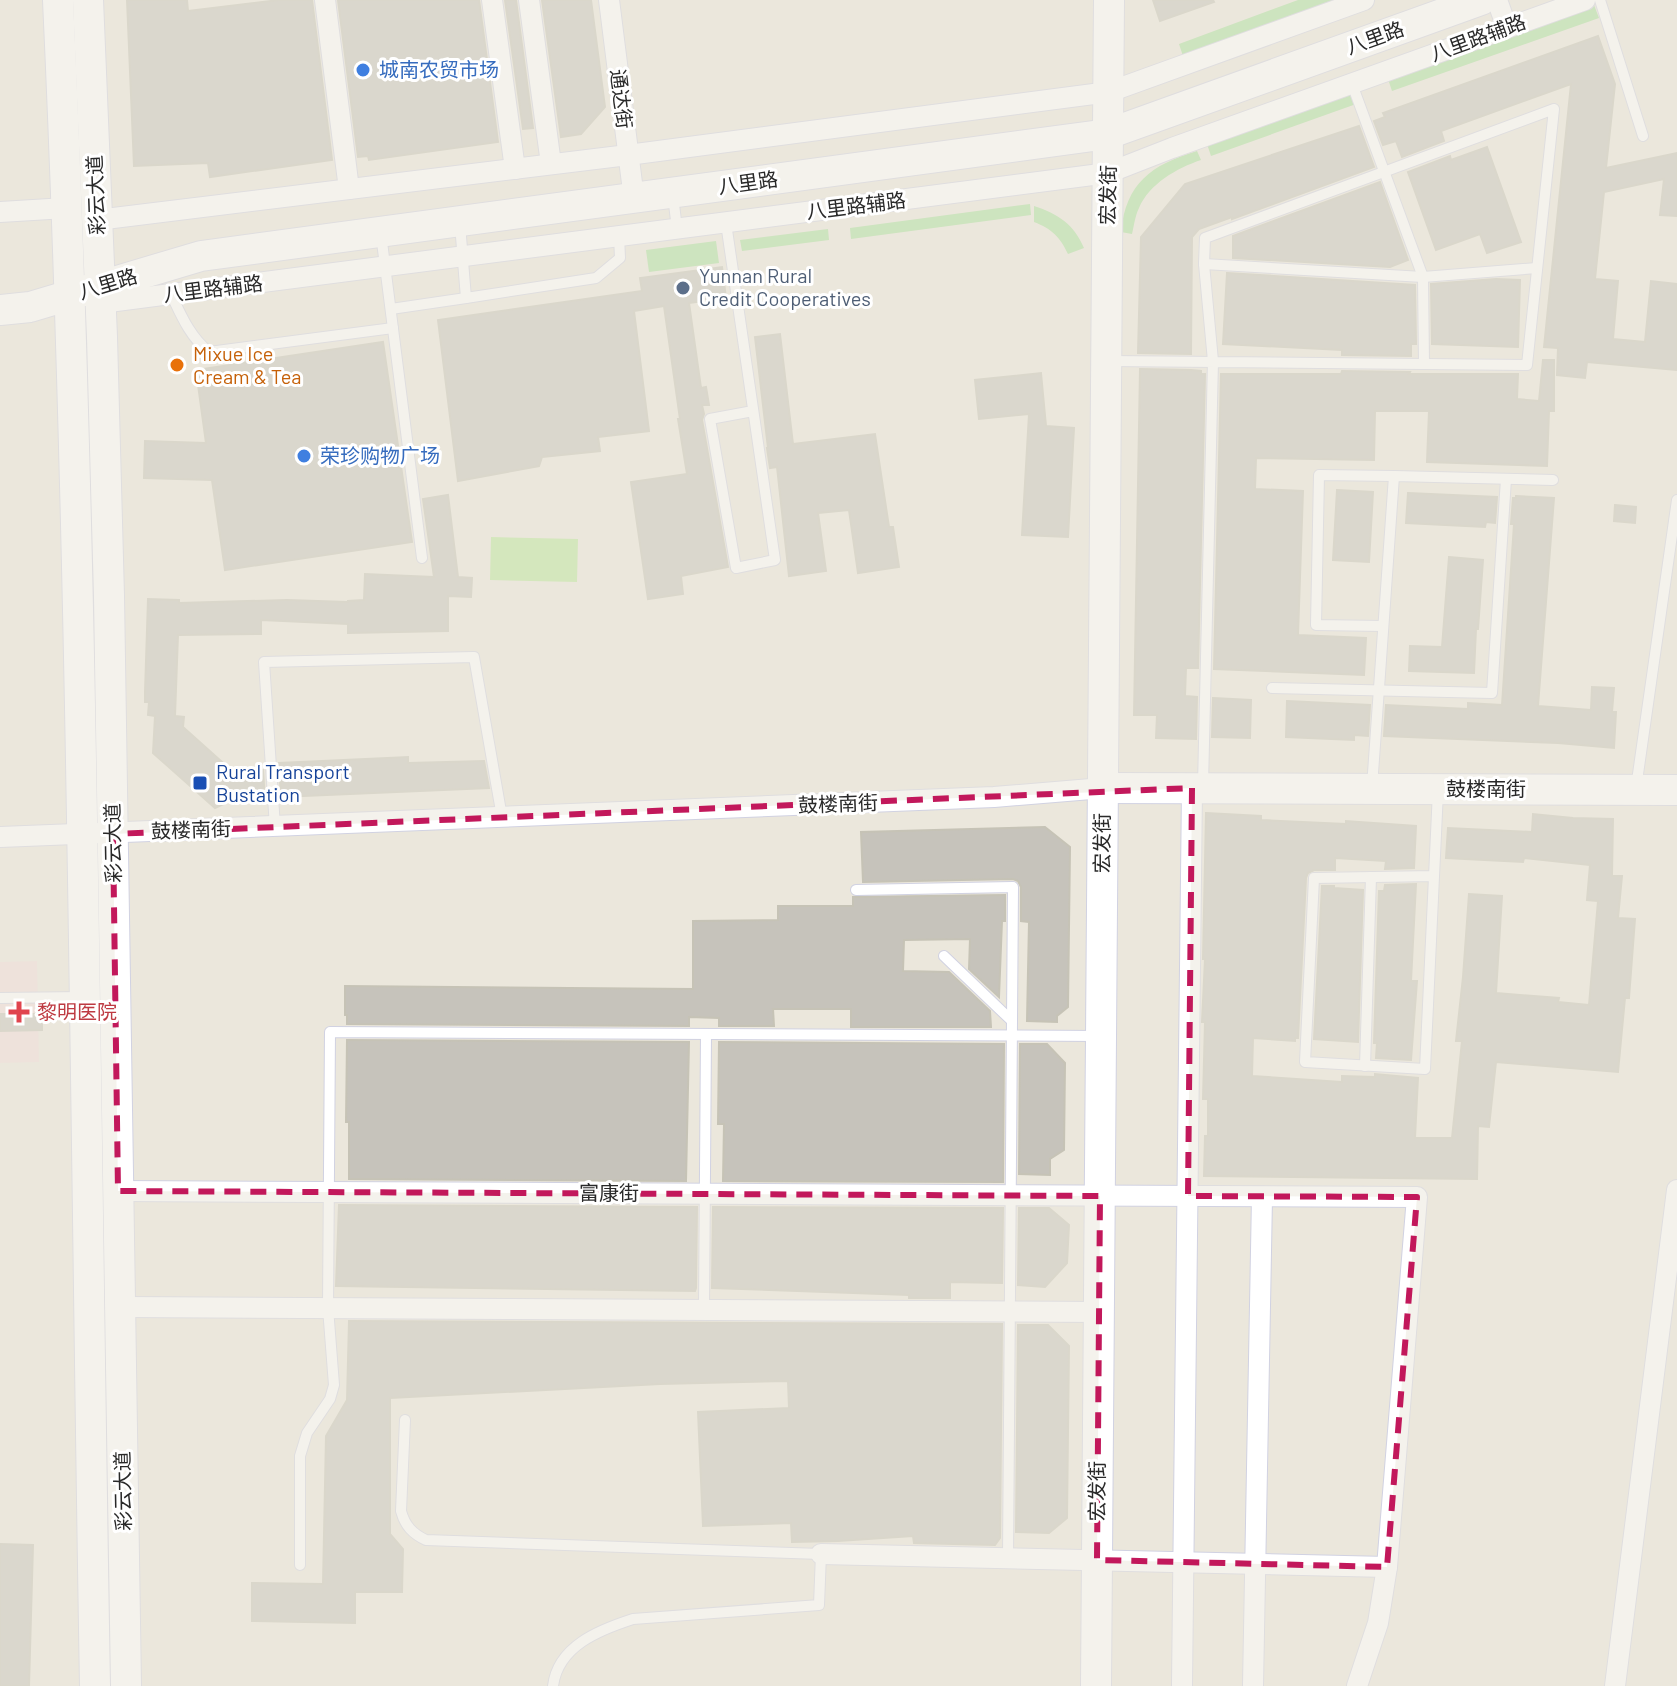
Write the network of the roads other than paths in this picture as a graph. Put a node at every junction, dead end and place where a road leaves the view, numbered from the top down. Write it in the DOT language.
graph roads {
  1 [pos="58,0"];
  2 [pos="88,0"];
  3 [pos="325,0"];
  4 [pos="492,0"];
  5 [pos="529,0"];
  6 [pos="609,0"];
  7 [pos="1109,0"];
  8 [pos="1364,0"];
  9 [pos="1481,0"];
  10 [pos="1497,0"];
  11 [pos="1585,0"];
  12 [pos="1600,0"];
  13 [pos="1507,28"];
  14 [pos="1352,84"];
  15 [pos="1109,92"];
  16 [pos="1108,134"];
  17 [pos="1643,136"];
  18 [pos="628,155"];
  19 [pos="551,164"];
  20 [pos="515,169"];
  21 [pos="1384,172"];
  22 [pos="1108,173"];
  23 [pos="349,189"];
  24 [pos="673,194"];
  25 [pos="634,199"];
  26 [pos="66,208"];
  27 [pos="0,212"];
  28 [pos="97,220"];
  29 [pos="460,222"];
  30 [pos="726,223"];
  31 [pos="677,229"];
  32 [pos="381,232"];
  33 [pos="619,236"];
  34 [pos="463,257"];
  35 [pos="1204,264"];
  36 [pos="385,267"];
  37 [pos="1537,268"];
  38 [pos="1423,277"];
  39 [pos="171,294"];
  40 [pos="70,295"];
  41 [pos="100,295"];
  42 [pos="466,298"];
  43 [pos="391,309"];
  44 [pos="0,310"];
  45 [pos="393,328"];
  46 [pos="1106,361"];
  47 [pos="1213,361"];
  48 [pos="1424,364"];
  49 [pos="753,411"];
  50 [pos="1394,476"];
  51 [pos="1506,479"];
  52 [pos="1553,480"];
  53 [pos="1677,500"];
  54 [pos="422,558"];
  55 [pos="1383,626"];
  56 [pos="1272,688"];
  57 [pos="1379,691"];
  58 [pos="1103,788"];
  59 [pos="1198,788"];
  60 [pos="1372,789"];
  61 [pos="1438,789"];
  62 [pos="1636,790"];
  63 [pos="1677,790"];
  64 [pos="502,817"];
  65 [pos="275,827"];
  66 [pos="113,834"];
  67 [pos="82,835"];
  68 [pos="0,837"];
  69 [pos="1434,876"];
  70 [pos="1371,877"];
  71 [pos="856,890"];
  72 [pos="944,956"];
  73 [pos="85,997"];
  74 [pos="0,998"];
  75 [pos="1012,1021"];
  76 [pos="706,1034"];
  77 [pos="1011,1035"];
  78 [pos="1101,1036"];
  79 [pos="1365,1066"];
  80 [pos="1677,1190"];
  81 [pos="118,1191"];
  82 [pos="329,1192"];
  83 [pos="705,1194"];
  84 [pos="1010,1196"];
  85 [pos="1100,1196"];
  86 [pos="1188,1196"];
  87 [pos="1262,1197"];
  88 [pos="121,1307"];
  89 [pos="328,1308"];
  90 [pos="704,1310"];
  91 [pos="1010,1312"];
  92 [pos="1099,1312"];
  93 [pos="405,1420"];
  94 [pos="821,1554"];
  95 [pos="1008,1558"];
  96 [pos="1097,1560"];
  97 [pos="1184,1562"];
  98 [pos="1255,1564"];
  99 [pos="300,1565"];
  100 [pos="1387,1567"];
  101 [pos="95,1686"];
  102 [pos="126,1686"];
  103 [pos="553,1686"];
  104 [pos="1096,1686"];
  105 [pos="1182,1686"];
  106 [pos="1253,1686"];
  107 [pos="1357,1686"];
  108 [pos="1615,1686"];
  1 -- 26 [label="main road, 彩云大道"];
  2 -- 28 [label="main road, 彩云大道"];
  3 -- 23 [label="street"];
  4 -- 20 [label="street"];
  5 -- 19 [label="street"];
  6 -- 18 [label="street, 通达街"];
  7 -- 15 [label="main road, 宏发街"];
  8 -- 15 [label="street"];
  9 -- 16 [label="main road, 八里路"];
  10 -- 13 [label="street"];
  11 -- 13 [label="street, 八里路辅路"];
  12 -- 17 [label="lane"];
  13 -- 14 [label="street, 八里路辅路"];
  14 -- 21 [label="lane"];
  14 -- 22 [label="street, 八里路辅路"];
  15 -- 16 [label="main road, 宏发街"];
  15 -- 18 [label="street"];
  16 -- 22 [label="main road, 宏发街"];
  16 -- 24 [label="main road, 八里路"];
  18 -- 19 [label="street"];
  18 -- 25 [label="street, 通达街"];
  19 -- 20 [label="street"];
  20 -- 23 [label="street"];
  21 -- 35 [label="lane"];
  21 -- 37 [label="lane"];
  21 -- 38 [label="lane"];
  22 -- 30 [label="street, 八里路辅路"];
  22 -- 46 [label="main road, 宏发街"];
  23 -- 28 [label="street"];
  24 -- 25 [label="main road, 八里路"];
  24 -- 31 [label="lane"];
  25 -- 29 [label="main road, 八里路"];
  26 -- 27 [label="street"];
  26 -- 40 [label="main road, 彩云大道"];
  28 -- 41 [label="main road, 彩云大道"];
  29 -- 32 [label="main road, 八里路"];
  29 -- 34 [label="lane"];
  30 -- 31 [label="street, 八里路辅路"];
  30 -- 49 [label="lane"];
  31 -- 33 [label="street, 八里路辅路"];
  32 -- 36 [label="lane"];
  32 -- 41 [label="main road, 八里路"];
  33 -- 34 [label="street, 八里路辅路"];
  33 -- 42 [label="lane"];
  34 -- 36 [label="street, 八里路辅路"];
  34 -- 42 [label="lane"];
  35 -- 38 [label="lane"];
  35 -- 47 [label="lane"];
  36 -- 39 [label="street, 八里路辅路"];
  36 -- 43 [label="lane"];
  37 -- 38 [label="lane"];
  37 -- 48 [label="lane"];
  38 -- 48 [label="lane"];
  39 -- 41 [label="street, 八里路辅路"];
  39 -- 45 [label="lane"];
  40 -- 41 [label="main road, 八里路"];
  40 -- 44 [label="main road, 八里路"];
  40 -- 67 [label="main road, 彩云大道"];
  41 -- 66 [label="main road, 彩云大道"];
  42 -- 43 [label="lane"];
  43 -- 45 [label="lane"];
  45 -- 54 [label="lane"];
  46 -- 47 [label="lane"];
  46 -- 58 [label="main road, 宏发街"];
  47 -- 48 [label="lane"];
  47 -- 59 [label="lane"];
  49 -- 49 [label="lane"];
  50 -- 51 [label="lane"];
  50 -- 55 [label="lane"];
  50 -- 55 [label="lane"];
  51 -- 52 [label="lane"];
  51 -- 57 [label="lane"];
  53 -- 62 [label="lane"];
  55 -- 57 [label="lane"];
  56 -- 57 [label="lane"];
  57 -- 60 [label="lane"];
  58 -- 59 [label="main road, 鼓楼南街"];
  58 -- 64 [label="street, 鼓楼南街"];
  58 -- 78 [label="main road, 宏发街"];
  59 -- 60 [label="main road, 鼓楼南街"];
  59 -- 86 [label="street"];
  60 -- 61 [label="main road, 鼓楼南街"];
  61 -- 62 [label="main road, 鼓楼南街"];
  61 -- 69 [label="lane"];
  62 -- 63 [label="main road, 鼓楼南街"];
  64 -- 65 [label="street, 鼓楼南街"];
  64 -- 65 [label="lane"];
  65 -- 66 [label="street, 鼓楼南街"];
  66 -- 67 [label="street, 鼓楼南街"];
  66 -- 81 [label="main road, 彩云大道"];
  67 -- 68 [label="street, 鼓楼南街"];
  67 -- 73 [label="main road, 彩云大道"];
  69 -- 70 [label="lane"];
  69 -- 79 [label="lane"];
  70 -- 79 [label="lane"];
  70 -- 79 [label="lane"];
  71 -- 75 [label="lane"];
  72 -- 75 [label="lane"];
  73 -- 74 [label="lane"];
  73 -- 101 [label="main road, 彩云大道"];
  75 -- 77 [label="lane"];
  76 -- 77 [label="lane"];
  76 -- 82 [label="lane"];
  76 -- 83 [label="lane"];
  77 -- 78 [label="lane"];
  77 -- 84 [label="lane"];
  78 -- 85 [label="main road, 宏发街"];
  80 -- 108 [label="street"];
  81 -- 82 [label="street, 富康街"];
  81 -- 88 [label="main road, 彩云大道"];
  82 -- 83 [label="street, 富康街"];
  82 -- 89 [label="lane"];
  83 -- 84 [label="street, 富康街"];
  83 -- 90 [label="lane"];
  84 -- 85 [label="street, 富康街"];
  84 -- 91 [label="lane"];
  85 -- 86 [label="street, 富康街"];
  85 -- 92 [label="main road, 宏发街"];
  86 -- 87 [label="street, 富康街"];
  86 -- 97 [label="street"];
  87 -- 98 [label="street"];
  87 -- 100 [label="street, 富康街"];
  88 -- 89 [label="street"];
  88 -- 102 [label="main road, 彩云大道"];
  89 -- 90 [label="street"];
  89 -- 99 [label="lane"];
  90 -- 91 [label="street"];
  91 -- 92 [label="street"];
  91 -- 95 [label="lane"];
  92 -- 96 [label="main road, 宏发街"];
  93 -- 94 [label="lane"];
  94 -- 95 [label="street"];
  94 -- 103 [label="lane"];
  95 -- 96 [label="street"];
  96 -- 97 [label="street"];
  96 -- 104 [label="main road, 宏发街"];
  97 -- 98 [label="street"];
  97 -- 105 [label="street"];
  98 -- 100 [label="street"];
  98 -- 106 [label="street"];
  100 -- 107 [label="street"];
}
